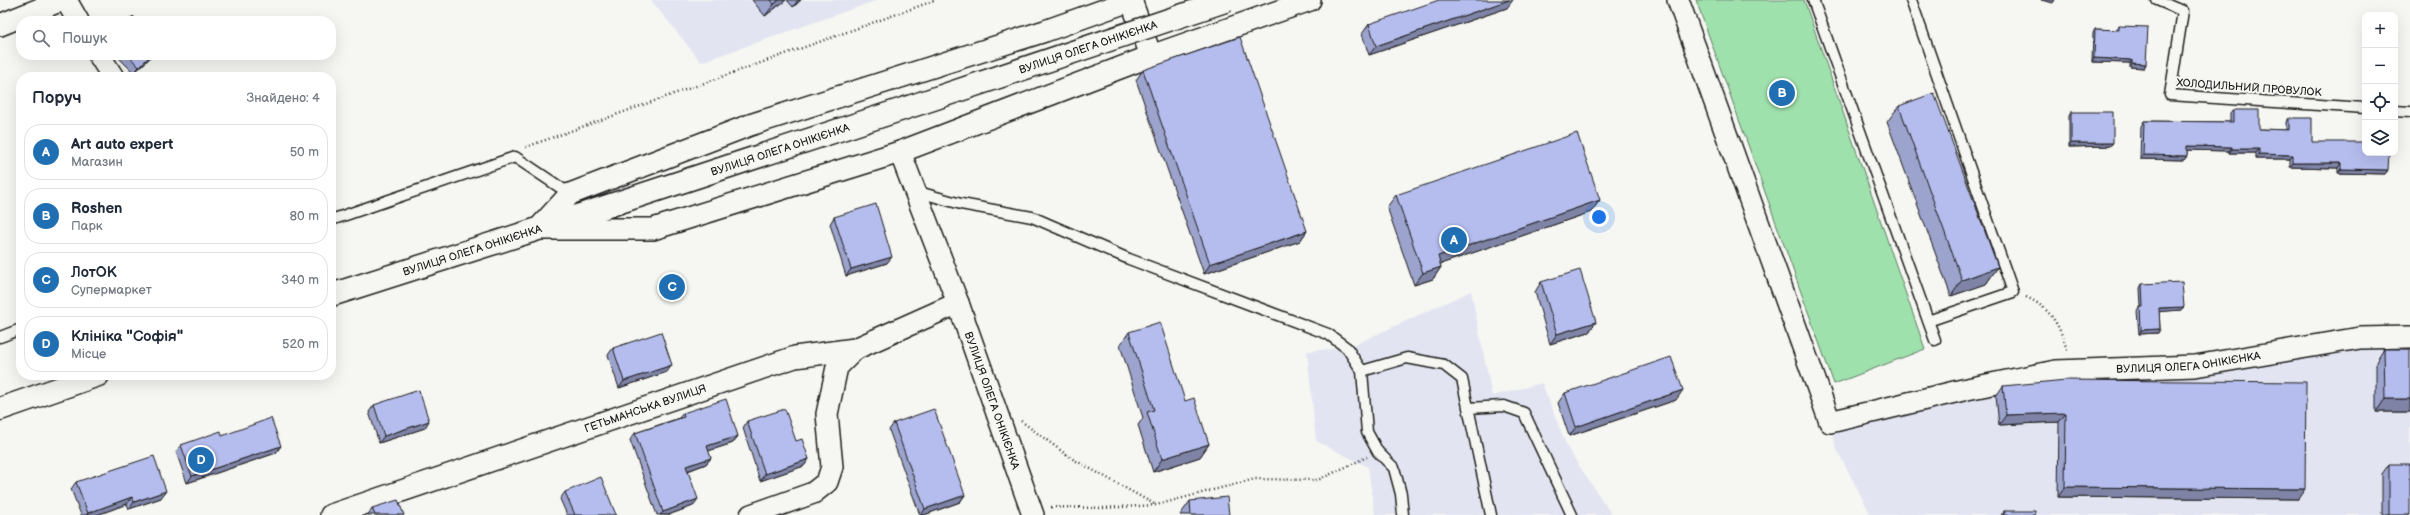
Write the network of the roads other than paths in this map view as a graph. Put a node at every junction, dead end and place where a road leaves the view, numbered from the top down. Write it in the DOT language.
graph roads {
  1 [pos="62,0"];
  2 [pos="66,0"];
  3 [pos="1132,0"];
  4 [pos="1228,0"];
  5 [pos="1310,0"];
  6 [pos="1678,0"];
  7 [pos="1813,0"];
  8 [pos="1911,0"];
  9 [pos="2157,0"];
  10 [pos="22,16"];
  11 [pos="75,16"];
  12 [pos="16,19"];
  13 [pos="0,25"];
  14 [pos="1151,56"];
  15 [pos="102,60"];
  16 [pos="109,72"];
  17 [pos="2362,108"];
  18 [pos="2398,111"];
  19 [pos="2410,112"];
  20 [pos="900,152"];
  21 [pos="913,190"];
  22 [pos="570,194"];
  23 [pos="336,218"];
  24 [pos="538,229"];
  25 [pos="336,292"];
  26 [pos="958,303"];
  27 [pos="1928,321"];
  28 [pos="16,331"];
  29 [pos="0,337"];
  30 [pos="2410,337"];
  31 [pos="1935,340"];
  32 [pos="855,349"];
  33 [pos="1362,371"];
  34 [pos="84,380"];
  35 [pos="1468,408"];
  36 [pos="0,409"];
  37 [pos="1032,511"];
  38 [pos="331,515"];
  39 [pos="751,515"];
  40 [pos="1403,515"];
  41 [pos="1491,515"];
  42 [pos="1572,515"];
  1 -- 10 [label="street"];
  2 -- 11 [label="street"];
  3 -- 14 [label="street"];
  3 -- 22 [label="street"];
  4 -- 24 [label="main road, ВУЛИЦЯ ОЛЕГА ОНІКІЄНКА, bridge"];
  5 -- 14 [label="street"];
  6 -- 30 [label="street, ВУЛИЦЯ ОЛЕГА ОНІКІЄНКА"];
  7 -- 27 [label="lane"];
  8 -- 27 [label="lane"];
  9 -- 17 [label="lane, ХОЛОДИЛЬНИЙ ПРОВУЛОК"];
  12 -- 13 [label="street"];
  14 -- 20 [label="street"];
  15 -- 16 [label="street"];
  18 -- 19 [label="lane"];
  20 -- 21 [label="street, ВУЛИЦЯ ОЛЕГА ОНІКІЄНКА"];
  20 -- 24 [label="street"];
  21 -- 26 [label="street, ВУЛИЦЯ ОЛЕГА ОНІКІЄНКА"];
  21 -- 33 [label="lane"];
  22 -- 23 [label="lane"];
  22 -- 24 [label="street"];
  24 -- 25 [label="main road, ВУЛИЦЯ ОЛЕГА ОНІКІЄНКА"];
  26 -- 32 [label="street, ГЕТЬМАНСЬКА ВУЛИЦЯ"];
  26 -- 37 [label="street, ВУЛИЦЯ ОЛЕГА ОНІКІЄНКА"];
  27 -- 31 [label="lane"];
  28 -- 29 [label="lane"];
  32 -- 38 [label="street, ГЕТЬМАНСЬКА ВУЛИЦЯ"];
  32 -- 39 [label="street"];
  33 -- 35 [label="lane"];
  33 -- 40 [label="lane"];
  34 -- 36 [label="main road"];
  35 -- 41 [label="lane"];
  35 -- 42 [label="lane"];
}
